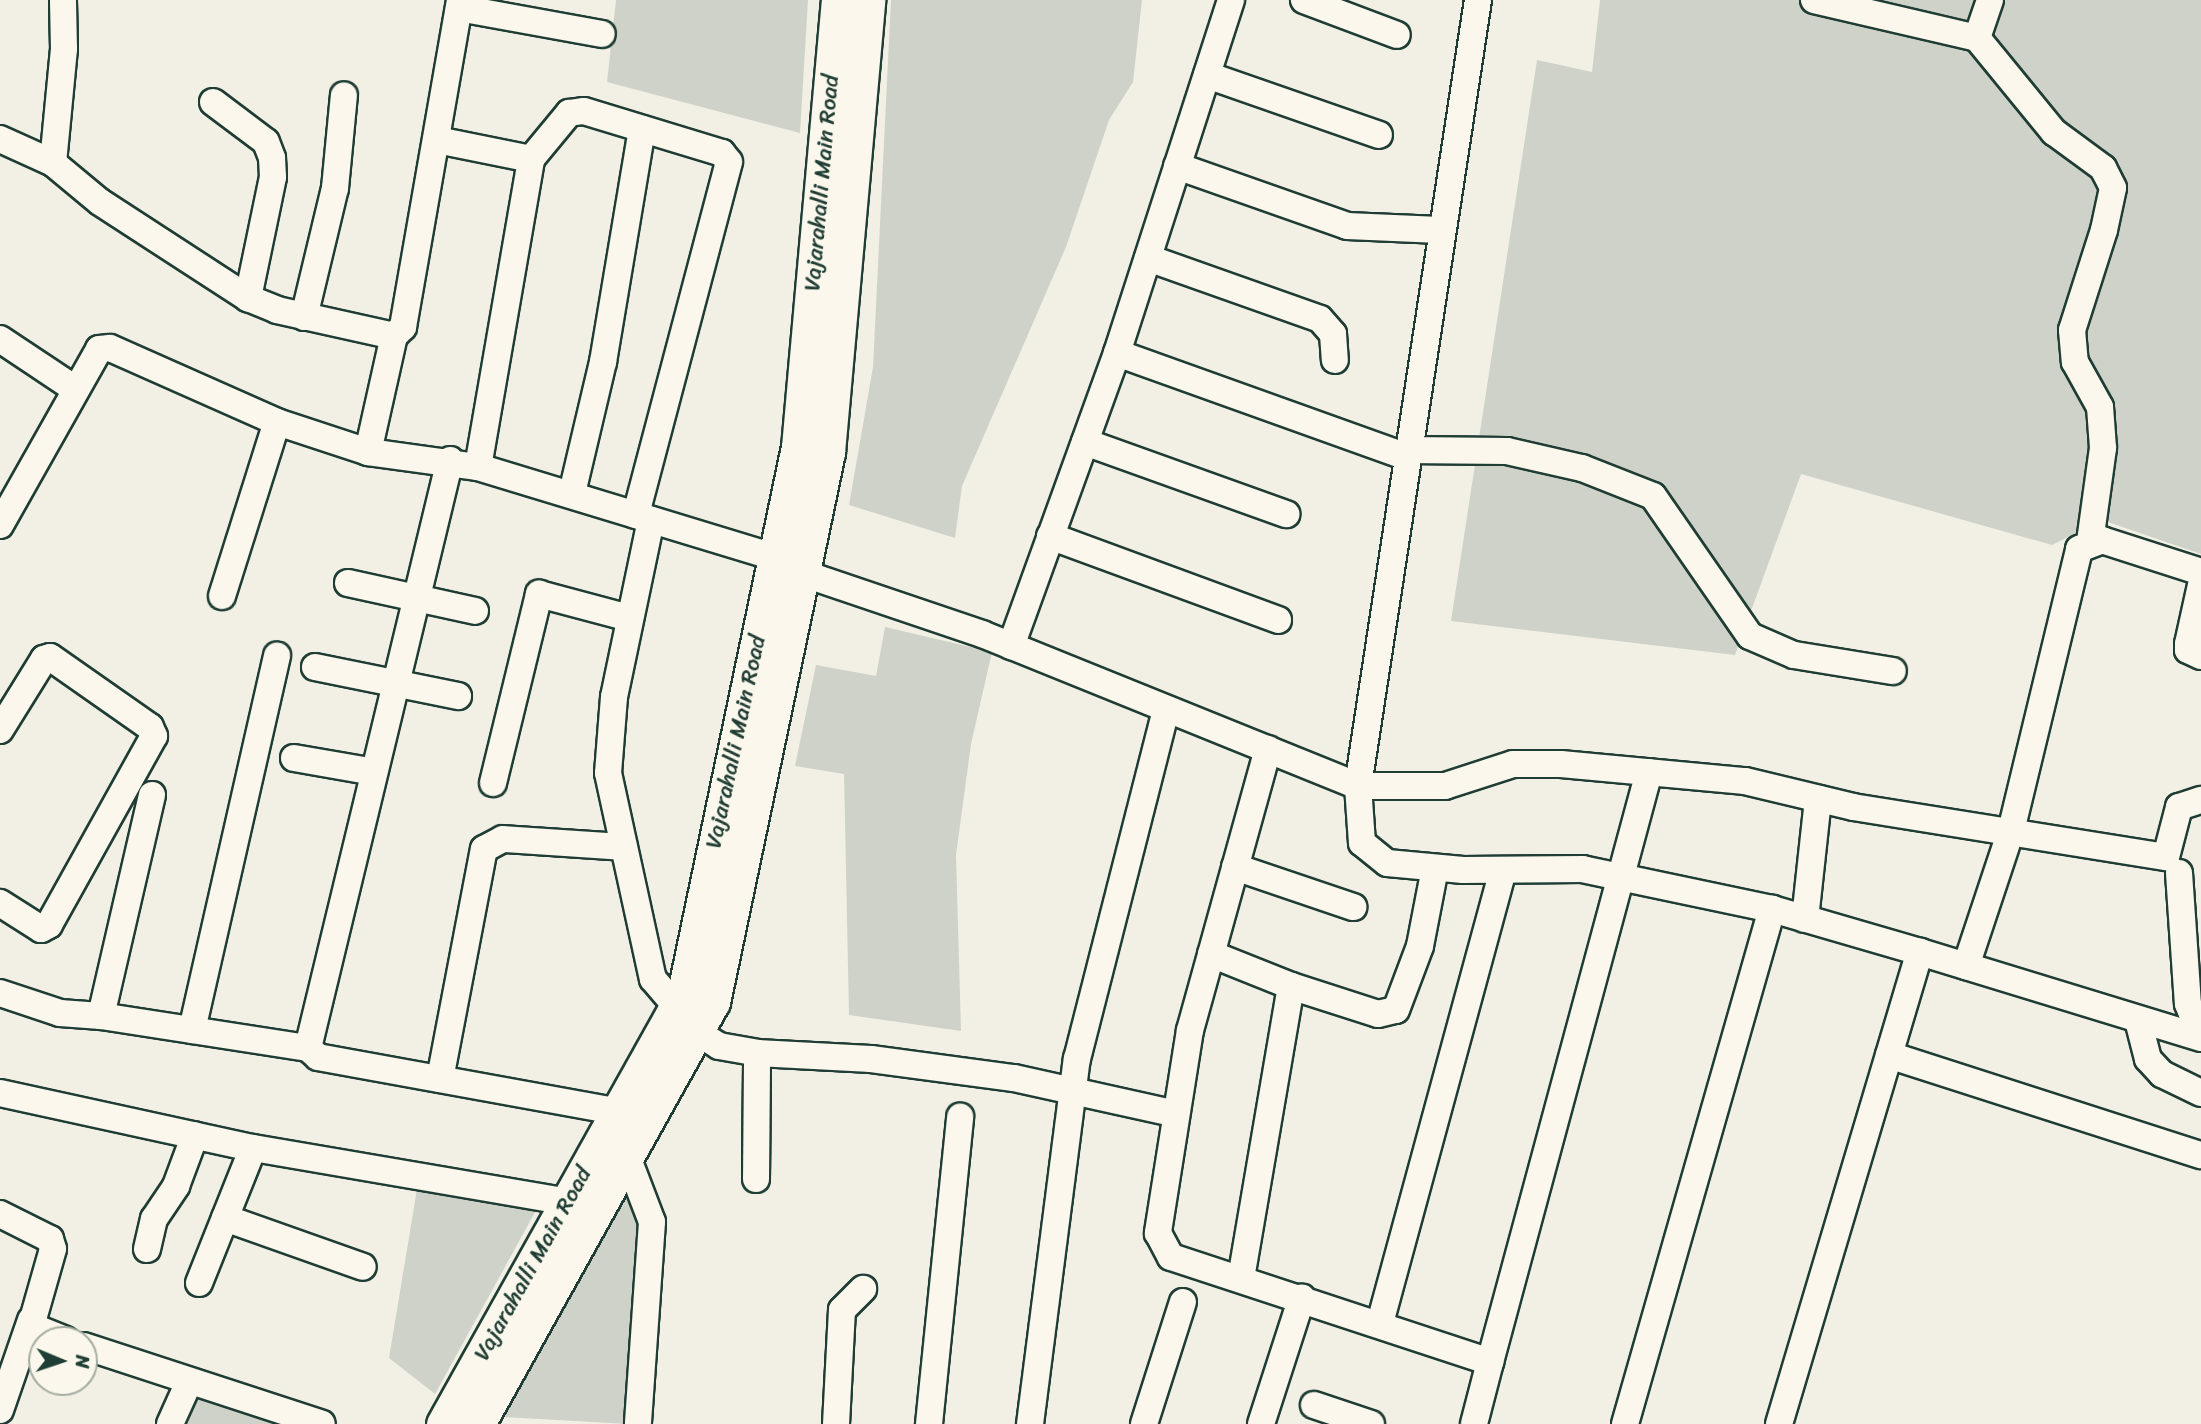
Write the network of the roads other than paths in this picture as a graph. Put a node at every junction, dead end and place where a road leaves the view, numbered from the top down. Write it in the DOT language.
graph roads {
  1 [pos="63,0"];
  2 [pos="838,0"];
  3 [pos="868,0"];
  4 [pos="1230,0"];
  5 [pos="1304,0"];
  6 [pos="1478,0"];
  7 [pos="1814,0"];
  8 [pos="1990,0"];
  9 [pos="460,4"];
  10 [pos="602,34"];
  11 [pos="1397,35"];
  12 [pos="1977,38"];
  13 [pos="1207,75"];
  14 [pos="344,94"];
  15 [pos="213,102"];
  16 [pos="642,129"];
  17 [pos="1380,135"];
  18 [pos="0,139"];
  19 [pos="438,140"];
  20 [pos="531,159"];
  21 [pos="53,163"];
  22 [pos="1177,166"];
  23 [pos="1440,230"];
  24 [pos="1148,258"];
  25 [pos="248,298"];
  26 [pos="304,317"];
  27 [pos="394,336"];
  28 [pos="0,339"];
  29 [pos="1117,353"];
  30 [pos="1335,360"];
  31 [pos="75,389"];
  32 [pos="277,422"];
  33 [pos="1085,442"];
  34 [pos="368,452"];
  35 [pos="1406,453"];
  36 [pos="450,460"];
  37 [pos="478,467"];
  38 [pos="572,493"];
  39 [pos="3,512"];
  40 [pos="1286,514"];
  41 [pos="643,518"];
  42 [pos="1050,536"];
  43 [pos="2090,542"];
  44 [pos="788,565"];
  45 [pos="2201,572"];
  46 [pos="348,583"];
  47 [pos="2201,586"];
  48 [pos="222,596"];
  49 [pos="417,600"];
  50 [pos="475,611"];
  51 [pos="629,618"];
  52 [pos="1278,620"];
  53 [pos="1011,646"];
  54 [pos="278,656"];
  55 [pos="2201,656"];
  56 [pos="315,667"];
  57 [pos="1893,671"];
  58 [pos="397,683"];
  59 [pos="458,696"];
  60 [pos="1166,709"];
  61 [pos="0,730"];
  62 [pos="1268,749"];
  63 [pos="294,758"];
  64 [pos="374,772"];
  65 [pos="1649,772"];
  66 [pos="494,783"];
  67 [pos="1358,786"];
  68 [pos="152,795"];
  69 [pos="1818,799"];
  70 [pos="2201,800"];
  71 [pos="2011,831"];
  72 [pos="624,847"];
  73 [pos="1235,867"];
  74 [pos="1435,867"];
  75 [pos="2182,869"];
  76 [pos="1503,870"];
  77 [pos="1619,877"];
  78 [pos="0,903"];
  79 [pos="1353,907"];
  80 [pos="1772,909"];
  81 [pos="2190,912"];
  82 [pos="1805,919"];
  83 [pos="1920,952"];
  84 [pos="1210,954"];
  85 [pos="1966,966"];
  86 [pos="1291,986"];
  87 [pos="0,992"];
  88 [pos="678,1007"];
  89 [pos="101,1016"];
  90 [pos="2138,1020"];
  91 [pos="192,1030"];
  92 [pos="700,1034"];
  93 [pos="2201,1037"];
  94 [pos="308,1048"];
  95 [pos="758,1053"];
  96 [pos="1889,1055"];
  97 [pos="440,1079"];
  98 [pos="1073,1088"];
  99 [pos="0,1093"];
  100 [pos="2201,1093"];
  101 [pos="620,1112"];
  102 [pos="1176,1114"];
  103 [pos="960,1117"];
  104 [pos="195,1135"];
  105 [pos="253,1148"];
  106 [pos="2201,1155"];
  107 [pos="628,1159"];
  108 [pos="756,1179"];
  109 [pos="568,1202"];
  110 [pos="0,1214"];
  111 [pos="225,1218"];
  112 [pos="147,1249"];
  113 [pos="363,1267"];
  114 [pos="1241,1278"];
  115 [pos="199,1283"];
  116 [pos="863,1289"];
  117 [pos="1302,1297"];
  118 [pos="1182,1303"];
  119 [pos="30,1320"];
  120 [pos="1380,1323"];
  121 [pos="34,1326"];
  122 [pos="98,1351"];
  123 [pos="1490,1362"];
  124 [pos="189,1382"];
  125 [pos="1314,1405"];
  126 [pos="0,1410"];
  127 [pos="170,1424"];
  128 [pos="322,1424"];
  129 [pos="443,1424"];
  130 [pos="478,1424"];
  131 [pos="638,1424"];
  132 [pos="836,1424"];
  133 [pos="929,1424"];
  134 [pos="1030,1424"];
  135 [pos="1144,1424"];
  136 [pos="1261,1424"];
  137 [pos="1371,1424"];
  138 [pos="1474,1424"];
  139 [pos="1625,1424"];
  140 [pos="1779,1424"];
  1 -- 21 [label="street"];
  2 -- 44 [label="main road, Vajarahalli Main Road"];
  3 -- 44 [label="main road, Vajarahalli Main Road"];
  4 -- 13 [label="street"];
  5 -- 11 [label="street"];
  6 -- 23 [label="street"];
  7 -- 12 [label="street"];
  8 -- 12 [label="street"];
  9 -- 10 [label="street"];
  9 -- 19 [label="street"];
  12 -- 43 [label="street"];
  13 -- 17 [label="street"];
  13 -- 22 [label="street"];
  14 -- 26 [label="street"];
  15 -- 25 [label="street"];
  16 -- 20 [label="street"];
  16 -- 38 [label="street"];
  16 -- 41 [label="street"];
  18 -- 21 [label="street"];
  19 -- 20 [label="street"];
  19 -- 27 [label="street"];
  20 -- 37 [label="street"];
  21 -- 25 [label="street"];
  22 -- 23 [label="street"];
  22 -- 24 [label="street"];
  23 -- 35 [label="street"];
  24 -- 29 [label="street"];
  24 -- 30 [label="street"];
  25 -- 26 [label="street"];
  26 -- 27 [label="street"];
  27 -- 34 [label="street"];
  28 -- 31 [label="street"];
  29 -- 33 [label="street"];
  29 -- 35 [label="street"];
  31 -- 32 [label="street"];
  31 -- 39 [label="street"];
  32 -- 34 [label="street"];
  32 -- 48 [label="street"];
  33 -- 40 [label="street"];
  33 -- 42 [label="street"];
  34 -- 36 [label="street"];
  35 -- 57 [label="street"];
  35 -- 67 [label="street"];
  36 -- 37 [label="street"];
  36 -- 49 [label="street"];
  37 -- 38 [label="street"];
  38 -- 41 [label="street"];
  41 -- 44 [label="street"];
  41 -- 51 [label="street"];
  42 -- 52 [label="street"];
  42 -- 53 [label="street"];
  43 -- 45 [label="street"];
  43 -- 71 [label="street"];
  44 -- 53 [label="street"];
  44 -- 88 [label="main road, Vajarahalli Main Road"];
  44 -- 92 [label="main road, Vajarahalli Main Road"];
  46 -- 49 [label="street"];
  47 -- 55 [label="street"];
  49 -- 50 [label="street"];
  49 -- 58 [label="street"];
  51 -- 66 [label="street"];
  51 -- 72 [label="street"];
  53 -- 60 [label="street"];
  54 -- 91 [label="street"];
  56 -- 58 [label="street"];
  58 -- 59 [label="street"];
  58 -- 64 [label="street"];
  60 -- 62 [label="street"];
  60 -- 98 [label="street"];
  61 -- 78 [label="street"];
  62 -- 67 [label="street"];
  62 -- 73 [label="street"];
  63 -- 64 [label="street"];
  64 -- 94 [label="street"];
  65 -- 67 [label="street"];
  65 -- 69 [label="street"];
  65 -- 77 [label="street"];
  67 -- 74 [label="street"];
  68 -- 89 [label="street"];
  69 -- 71 [label="street"];
  69 -- 82 [label="street"];
  70 -- 75 [label="street"];
  71 -- 75 [label="street"];
  71 -- 85 [label="street"];
  72 -- 88 [label="street"];
  72 -- 97 [label="street"];
  73 -- 79 [label="street"];
  73 -- 84 [label="street"];
  74 -- 76 [label="street"];
  74 -- 86 [label="street"];
  75 -- 81 [label="street"];
  76 -- 77 [label="street"];
  76 -- 120 [label="street"];
  77 -- 80 [label="street"];
  77 -- 123 [label="street"];
  80 -- 82 [label="street"];
  80 -- 139 [label="street"];
  81 -- 93 [label="street"];
  82 -- 83 [label="street"];
  83 -- 85 [label="street"];
  83 -- 96 [label="street"];
  84 -- 86 [label="street"];
  84 -- 102 [label="street"];
  85 -- 90 [label="street"];
  86 -- 114 [label="street"];
  87 -- 89 [label="street"];
  88 -- 92 [label="street"];
  88 -- 101 [label="main road, Vajarahalli Main Road"];
  89 -- 91 [label="street"];
  90 -- 93 [label="street"];
  90 -- 100 [label="street"];
  91 -- 94 [label="street"];
  92 -- 95 [label="street"];
  92 -- 107 [label="main road, Vajarahalli Main Road"];
  94 -- 97 [label="street"];
  95 -- 98 [label="street"];
  95 -- 108 [label="street"];
  96 -- 106 [label="street"];
  96 -- 140 [label="street"];
  97 -- 101 [label="street"];
  98 -- 102 [label="street"];
  98 -- 134 [label="street"];
  99 -- 104 [label="street"];
  101 -- 109 [label="main road, Vajarahalli Main Road"];
  102 -- 114 [label="street"];
  103 -- 133 [label="street"];
  104 -- 105 [label="street"];
  104 -- 112 [label="street"];
  105 -- 109 [label="street"];
  105 -- 111 [label="street"];
  107 -- 130 [label="main road, Vajarahalli Main Road"];
  107 -- 131 [label="street"];
  109 -- 129 [label="main road, Vajarahalli Main Road"];
  110 -- 119 [label="street"];
  111 -- 113 [label="street"];
  111 -- 115 [label="street"];
  114 -- 117 [label="street"];
  116 -- 132 [label="street"];
  117 -- 120 [label="street"];
  117 -- 136 [label="street"];
  118 -- 135 [label="street"];
  119 -- 121 [label="street"];
  119 -- 126 [label="street"];
  120 -- 123 [label="street"];
  122 -- 124 [label="street"];
  123 -- 138 [label="street"];
  124 -- 127 [label="street"];
  124 -- 128 [label="street"];
  125 -- 137 [label="street"];
}
